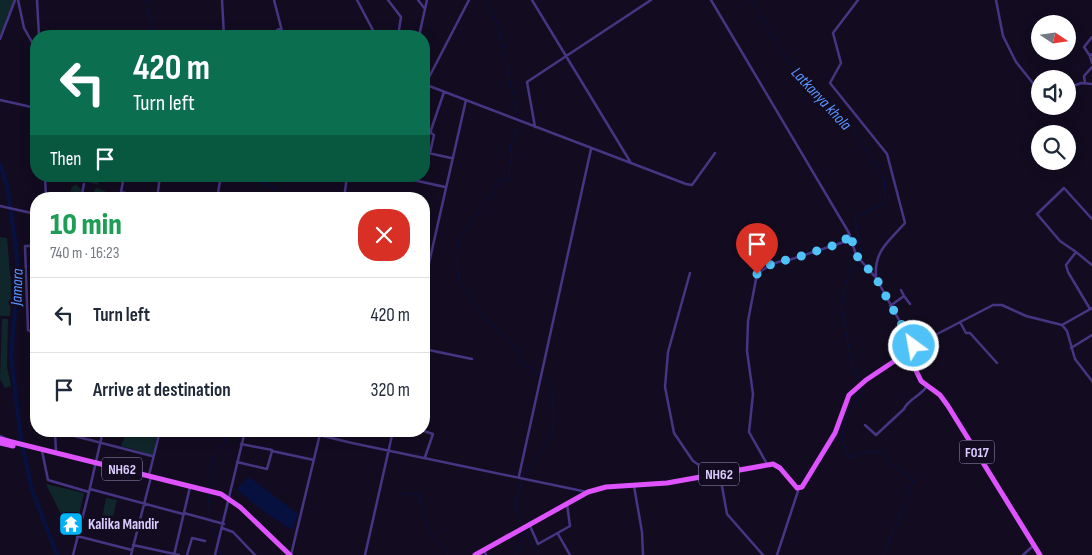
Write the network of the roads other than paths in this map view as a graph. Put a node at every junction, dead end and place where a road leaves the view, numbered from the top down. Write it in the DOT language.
graph roads {
  1 [pos="17,0"];
  2 [pos="37,0"];
  3 [pos="222,0"];
  4 [pos="274,0"];
  5 [pos="357,0"];
  6 [pos="388,0"];
  7 [pos="418,0"];
  8 [pos="427,0"];
  9 [pos="469,0"];
  10 [pos="532,0"];
  11 [pos="651,0"];
  12 [pos="710,0"];
  13 [pos="858,0"];
  14 [pos="996,0"];
  15 [pos="425,9"];
  16 [pos="39,30"];
  17 [pos="224,30"];
  18 [pos="282,30"];
  19 [pos="373,30"];
  20 [pos="399,30"];
  21 [pos="420,30"];
  22 [pos="1092,37"];
  23 [pos="30,38"];
  24 [pos="0,39"];
  25 [pos="1091,55"];
  26 [pos="566,56"];
  27 [pos="1092,63"];
  28 [pos="1092,67"];
  29 [pos="430,74"];
  30 [pos="1031,81"];
  31 [pos="1085,83"];
  32 [pos="1092,84"];
  33 [pos="1076,86"];
  34 [pos="430,87"];
  35 [pos="444,92"];
  36 [pos="0,100"];
  37 [pos="466,100"];
  38 [pos="30,107"];
  39 [pos="535,127"];
  40 [pos="591,149"];
  41 [pos="430,153"];
  42 [pos="715,153"];
  43 [pos="452,158"];
  44 [pos="631,164"];
  45 [pos="422,182"];
  46 [pos="84,184"];
  47 [pos="445,187"];
  48 [pos="82,192"];
  49 [pos="0,206"];
  50 [pos="30,213"];
  51 [pos="1092,219"];
  52 [pos="850,233"];
  53 [pos="30,246"];
  54 [pos="1076,252"];
  55 [pos="430,257"];
  56 [pos="1092,265"];
  57 [pos="690,273"];
  58 [pos="876,278"];
  59 [pos="901,290"];
  60 [pos="904,296"];
  61 [pos="910,304"];
  62 [pos="890,306"];
  63 [pos="1091,309"];
  64 [pos="960,322"];
  65 [pos="1062,325"];
  66 [pos="30,331"];
  67 [pos="1092,335"];
  68 [pos="1071,348"];
  69 [pos="911,349"];
  70 [pos="430,350"];
  71 [pos="904,357"];
  72 [pos="472,359"];
  73 [pos="997,363"];
  74 [pos="914,364"];
  75 [pos="1092,381"];
  76 [pos="927,386"];
  77 [pos="865,425"];
  78 [pos="430,433"];
  79 [pos="55,437"];
  80 [pos="76,437"];
  81 [pos="103,437"];
  82 [pos="159,437"];
  83 [pos="243,437"];
  84 [pos="320,437"];
  85 [pos="337,437"];
  86 [pos="392,437"];
  87 [pos="0,438"];
  88 [pos="0,443"];
  89 [pos="101,444"];
  90 [pos="241,444"];
  91 [pos="17,445"];
  92 [pos="389,450"];
  93 [pos="42,451"];
  94 [pos="272,451"];
  95 [pos="56,454"];
  96 [pos="152,456"];
  97 [pos="425,457"];
  98 [pos="314,460"];
  99 [pos="237,462"];
  100 [pos="96,464"];
  101 [pos="767,464"];
  102 [pos="719,474"];
  103 [pos="150,476"];
  104 [pos="519,476"];
  105 [pos="703,477"];
  106 [pos="191,486"];
  107 [pos="634,486"];
  108 [pos="800,488"];
  109 [pos="90,491"];
  110 [pos="588,492"];
  111 [pos="229,498"];
  112 [pos="143,504"];
  113 [pos="567,504"];
  114 [pos="183,514"];
  115 [pos="224,524"];
  116 [pos="526,526"];
  117 [pos="222,528"];
  118 [pos="558,534"];
  119 [pos="78,536"];
  120 [pos="205,541"];
  121 [pos="134,545"];
  122 [pos="1034,546"];
  123 [pos="132,550"];
  124 [pos="485,553"];
  125 [pos="174,554"];
  126 [pos="73,555"];
  127 [pos="131,555"];
  128 [pos="180,555"];
  129 [pos="187,555"];
  130 [pos="215,555"];
  131 [pos="256,555"];
  132 [pos="290,555"];
  133 [pos="365,555"];
  134 [pos="477,555"];
  135 [pos="570,555"];
  136 [pos="642,555"];
  137 [pos="763,555"];
  138 [pos="776,555"];
  139 [pos="1024,555"];
  140 [pos="1040,555"];
  1 -- 23 [label="street"];
  1 -- 24 [label="street"];
  2 -- 16 [label="street"];
  3 -- 17 [label="street"];
  4 -- 18 [label="street"];
  5 -- 19 [label="street"];
  6 -- 20 [label="street"];
  7 -- 15 [label="street"];
  8 -- 15 [label="street"];
  9 -- 29 [label="street"];
  10 -- 26 [label="street"];
  11 -- 26 [label="street"];
  12 -- 52 [label="street"];
  13 -- 58 [label="street"];
  14 -- 30 [label="street"];
  15 -- 21 [label="street"];
  22 -- 25 [label="street"];
  25 -- 27 [label="street"];
  26 -- 39 [label="street"];
  26 -- 44 [label="street"];
  28 -- 31 [label="street"];
  31 -- 32 [label="street"];
  31 -- 33 [label="street"];
  34 -- 35 [label="street"];
  35 -- 37 [label="street"];
  35 -- 41 [label="street"];
  36 -- 38 [label="street"];
  37 -- 39 [label="street"];
  37 -- 43 [label="street"];
  39 -- 40 [label="street"];
  40 -- 44 [label="street"];
  40 -- 104 [label="street"];
  41 -- 43 [label="street"];
  42 -- 44 [label="street"];
  43 -- 47 [label="street"];
  45 -- 47 [label="street"];
  46 -- 48 [label="street"];
  47 -- 55 [label="street"];
  49 -- 50 [label="street"];
  51 -- 54 [label="street"];
  52 -- 58 [label="street"];
  52 -- 101 [label="street"];
  53 -- 66 [label="street"];
  54 -- 56 [label="street"];
  54 -- 63 [label="street"];
  57 -- 105 [label="street"];
  58 -- 62 [label="street"];
  59 -- 60 [label="street"];
  60 -- 61 [label="street"];
  60 -- 62 [label="street"];
  62 -- 69 [label="street"];
  63 -- 65 [label="street"];
  64 -- 65 [label="street"];
  64 -- 69 [label="street"];
  64 -- 73 [label="street"];
  65 -- 68 [label="street"];
  67 -- 68 [label="street"];
  68 -- 75 [label="street"];
  69 -- 71 [label="street"];
  69 -- 74 [label="street"];
  70 -- 72 [label="street"];
  71 -- 74 [label="main road, F017"];
  71 -- 108 [label="main road"];
  74 -- 76 [label="main road, F017"];
  76 -- 77 [label="street"];
  76 -- 122 [label="main road, F017"];
  78 -- 97 [label="street"];
  79 -- 95 [label="street"];
  80 -- 89 [label="street"];
  81 -- 89 [label="street"];
  82 -- 103 [label="street"];
  83 -- 90 [label="street"];
  84 -- 98 [label="street"];
  85 -- 92 [label="street"];
  86 -- 92 [label="street"];
  87 -- 91 [label="main road, NH62"];
  88 -- 91 [label="main road, NH62"];
  89 -- 96 [label="street"];
  89 -- 100 [label="street"];
  90 -- 94 [label="street"];
  90 -- 99 [label="street"];
  91 -- 93 [label="main road, NH62"];
  92 -- 97 [label="street"];
  92 -- 133 [label="street"];
  93 -- 95 [label="main road, NH62"];
  93 -- 109 [label="street"];
  94 -- 98 [label="street"];
  94 -- 99 [label="street"];
  95 -- 100 [label="main road, NH62"];
  97 -- 104 [label="street"];
  98 -- 132 [label="street"];
  99 -- 111 [label="street"];
  100 -- 103 [label="main road, NH62"];
  100 -- 109 [label="street"];
  101 -- 102 [label="main road, NH62"];
  101 -- 108 [label="main road"];
  102 -- 105 [label="main road, NH62"];
  102 -- 137 [label="street"];
  103 -- 106 [label="main road, NH62"];
  103 -- 112 [label="street"];
  104 -- 110 [label="street"];
  105 -- 107 [label="main road, NH62"];
  106 -- 111 [label="main road, NH62"];
  106 -- 114 [label="street"];
  107 -- 110 [label="main road, NH62"];
  107 -- 136 [label="street"];
  108 -- 138 [label="street"];
  109 -- 112 [label="street"];
  109 -- 119 [label="street"];
  110 -- 113 [label="main road, NH62"];
  111 -- 115 [label="street"];
  111 -- 132 [label="main road, NH62"];
  112 -- 114 [label="street"];
  112 -- 121 [label="street"];
  113 -- 116 [label="main road, NH62"];
  113 -- 118 [label="street"];
  114 -- 115 [label="street"];
  114 -- 125 [label="street"];
  115 -- 117 [label="street"];
  116 -- 118 [label="street"];
  116 -- 124 [label="main road, NH62"];
  117 -- 130 [label="street"];
  117 -- 131 [label="street"];
  118 -- 135 [label="street"];
  119 -- 123 [label="street"];
  119 -- 126 [label="street"];
  120 -- 129 [label="street"];
  121 -- 123 [label="street"];
  121 -- 125 [label="street"];
  122 -- 139 [label="street"];
  122 -- 140 [label="main road, F017"];
  123 -- 127 [label="street"];
  124 -- 134 [label="main road, NH62"];
  125 -- 128 [label="street"];
}
